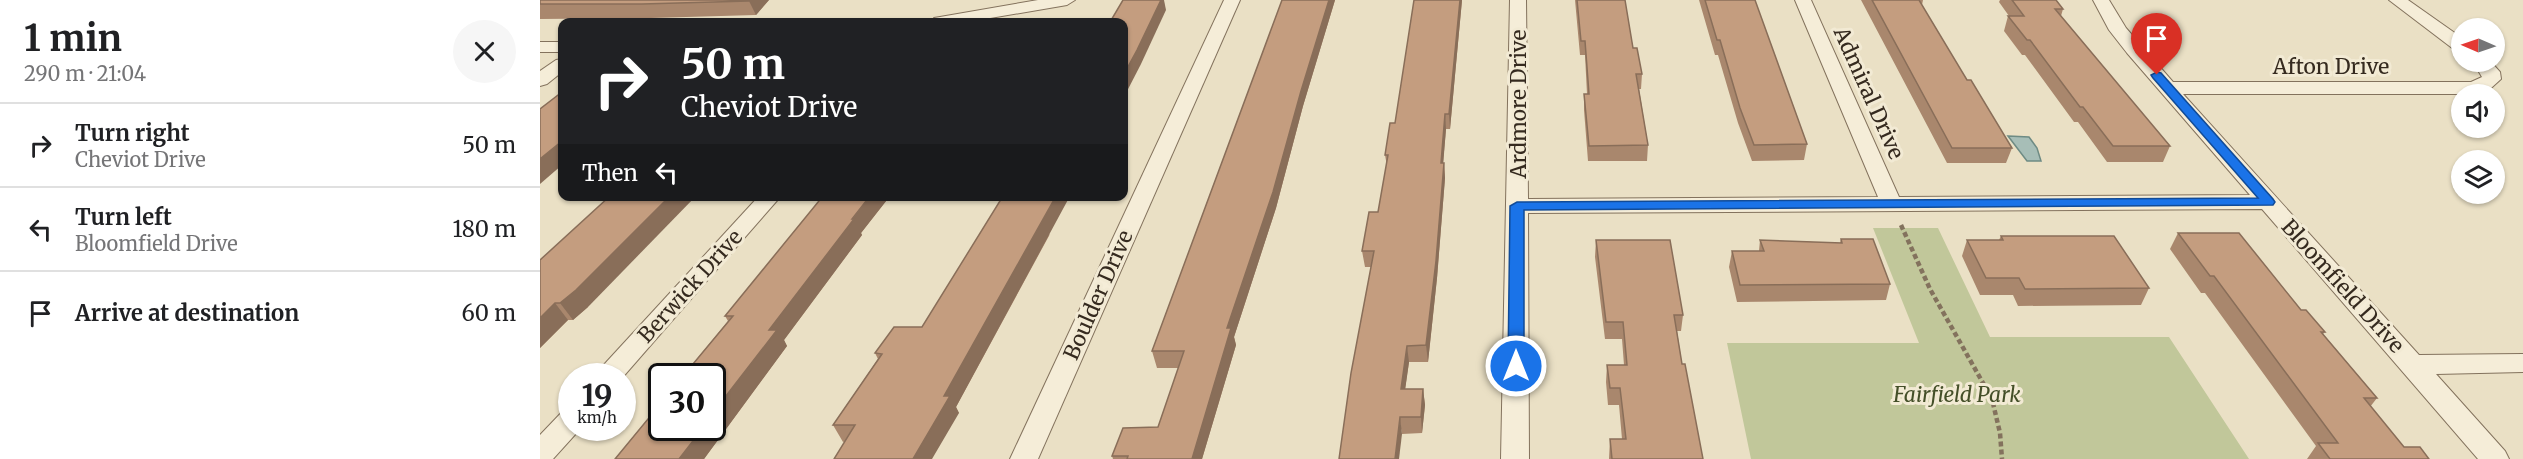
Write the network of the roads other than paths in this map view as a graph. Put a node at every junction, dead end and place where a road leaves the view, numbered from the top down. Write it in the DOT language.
graph roads {
  1 [pos="1066,0"];
  2 [pos="1232,0"];
  3 [pos="1518,0"];
  4 [pos="1803,0"];
  5 [pos="2101,0"];
  6 [pos="2397,0"];
  7 [pos="963,18"];
  8 [pos="2451,39"];
  9 [pos="540,47"];
  10 [pos="558,47"];
  11 [pos="558,67"];
  12 [pos="2491,72"];
  13 [pos="540,80"];
  14 [pos="2168,88"];
  15 [pos="766,201"];
  16 [pos="2269,202"];
  17 [pos="1892,205"];
  18 [pos="1517,206"];
  19 [pos="621,363"];
  20 [pos="2523,363"];
  21 [pos="2412,365"];
  22 [pos="558,434"];
  23 [pos="540,454"];
  24 [pos="1024,459"];
  25 [pos="1515,459"];
  26 [pos="2495,459"];
  1 -- 7 [label="street"];
  2 -- 24 [label="street, Boulder Drive"];
  3 -- 18 [label="street, Ardmore Drive"];
  4 -- 17 [label="street, Admiral Drive"];
  5 -- 14 [label="street, Bloomfield Drive"];
  6 -- 8 [label="street"];
  9 -- 10 [label="street"];
  11 -- 13 [label="street"];
  12 -- 14 [label="street, Afton Drive"];
  14 -- 16 [label="street, Bloomfield Drive"];
  15 -- 19 [label="street, Berwick Drive"];
  16 -- 17 [label="street"];
  16 -- 21 [label="street, Bloomfield Drive"];
  17 -- 18 [label="street"];
  18 -- 25 [label="street, Ardmore Drive"];
  20 -- 21 [label="street"];
  21 -- 26 [label="street, Bloomfield Drive"];
  22 -- 23 [label="street"];
}
